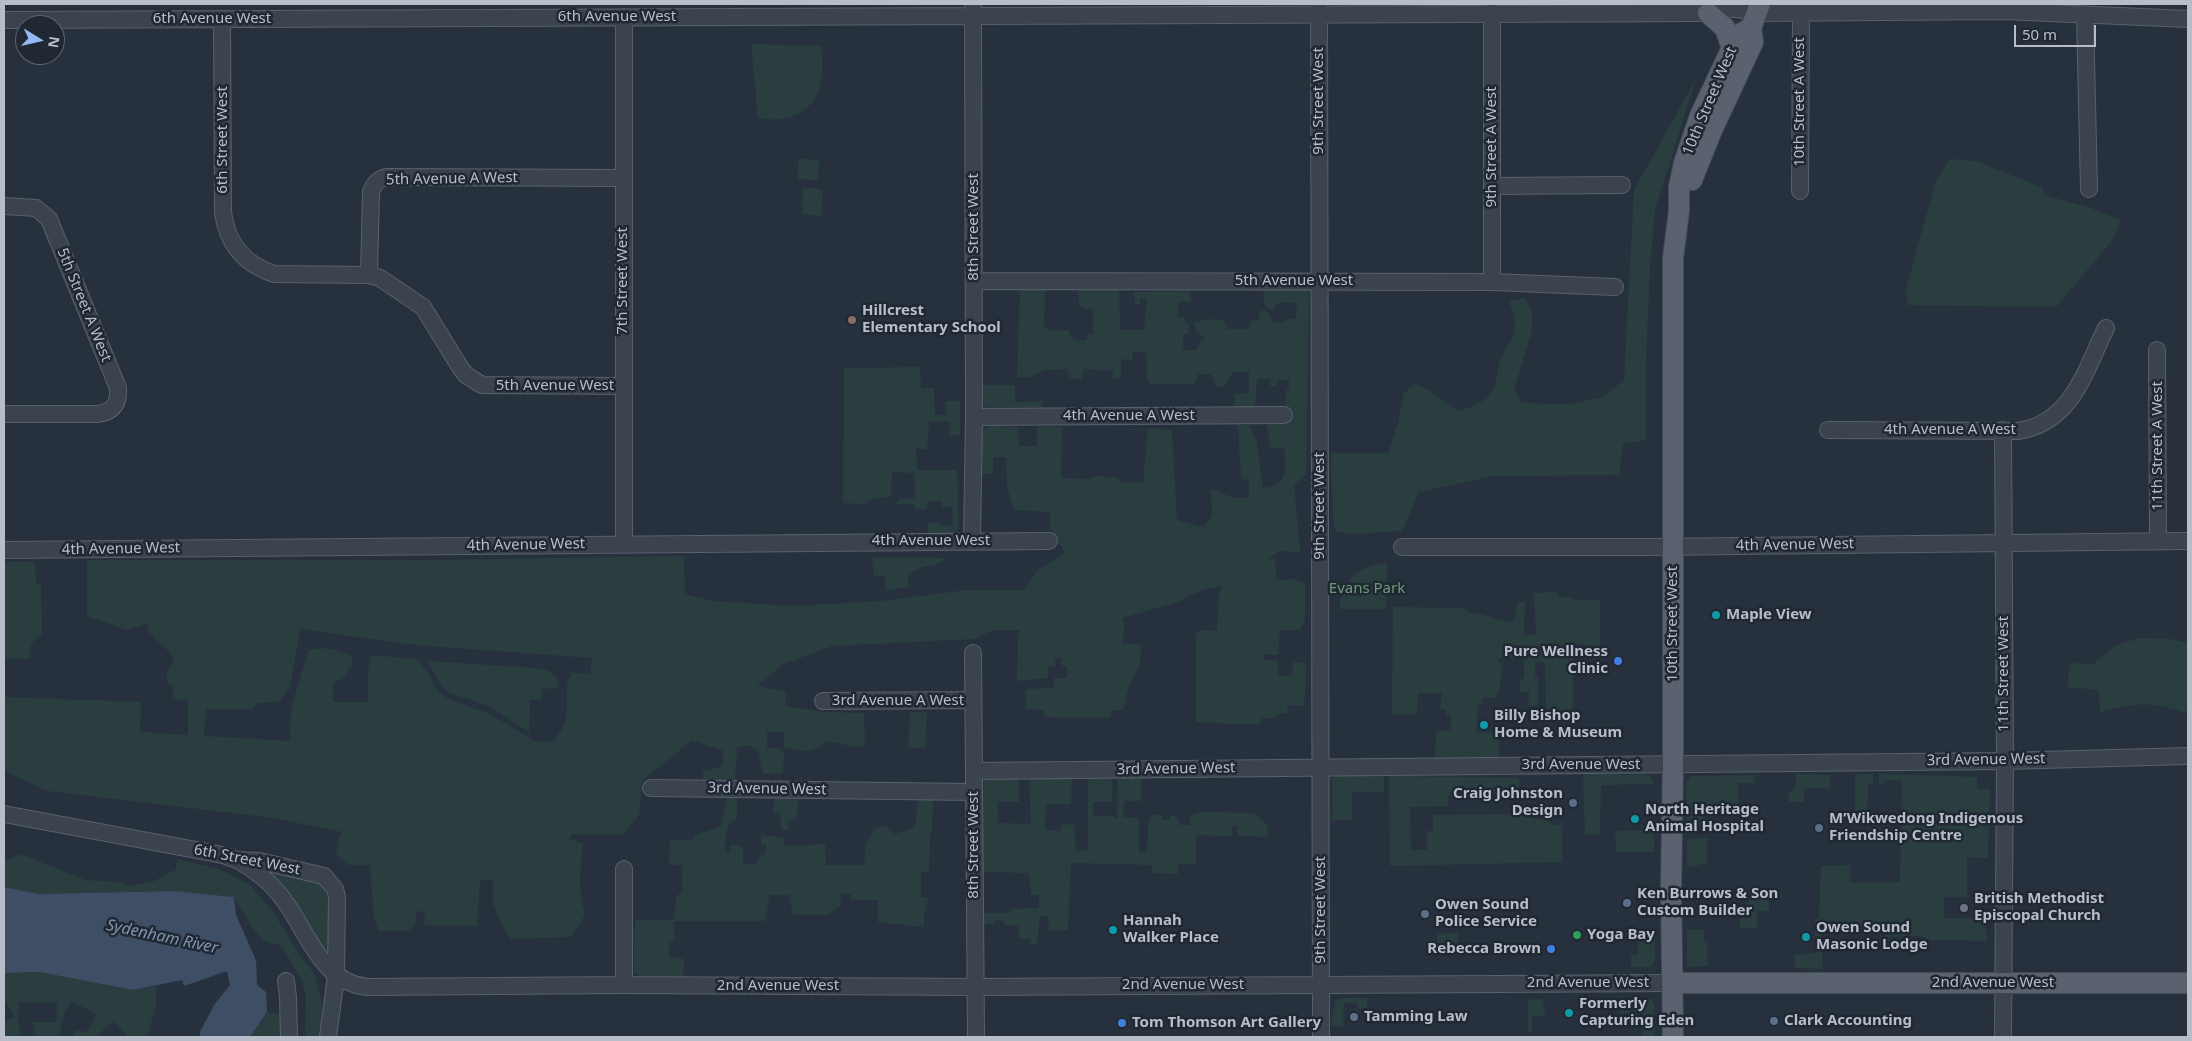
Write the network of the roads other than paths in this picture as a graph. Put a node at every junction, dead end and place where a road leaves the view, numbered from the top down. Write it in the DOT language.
graph roads {
  1 [pos="2004,7"];
  2 [pos="973,9"];
  3 [pos="1319,9"];
  4 [pos="1492,12"];
  5 [pos="635,13"];
  6 [pos="1708,13"];
  7 [pos="1800,13"];
  8 [pos="1756,15"];
  9 [pos="2085,15"];
  10 [pos="222,19"];
  11 [pos="2188,19"];
  12 [pos="4,20"];
  13 [pos="1732,48"];
  14 [pos="624,178"];
  15 [pos="1622,185"];
  16 [pos="1493,186"];
  17 [pos="2089,189"];
  18 [pos="1800,191"];
  19 [pos="4,206"];
  20 [pos="1679,211"];
  21 [pos="242,256"];
  22 [pos="369,275"];
  23 [pos="974,281"];
  24 [pos="1319,281"];
  25 [pos="1492,282"];
  26 [pos="1615,287"];
  27 [pos="2106,328"];
  28 [pos="2157,350"];
  29 [pos="623,386"];
  30 [pos="4,414"];
  31 [pos="1284,415"];
  32 [pos="974,417"];
  33 [pos="1828,430"];
  34 [pos="2003,430"];
  35 [pos="972,540"];
  36 [pos="1049,541"];
  37 [pos="2158,541"];
  38 [pos="2188,541"];
  39 [pos="2003,542"];
  40 [pos="624,544"];
  41 [pos="1402,547"];
  42 [pos="1673,547"];
  43 [pos="4,550"];
  44 [pos="972,653"];
  45 [pos="974,700"];
  46 [pos="823,701"];
  47 [pos="2188,756"];
  48 [pos="2005,761"];
  49 [pos="1673,764"];
  50 [pos="1322,767"];
  51 [pos="974,771"];
  52 [pos="651,788"];
  53 [pos="974,792"];
  54 [pos="4,814"];
  55 [pos="237,860"];
  56 [pos="624,869"];
  57 [pos="336,976"];
  58 [pos="286,981"];
  59 [pos="1672,983"];
  60 [pos="2188,983"];
  61 [pos="1321,984"];
  62 [pos="2004,984"];
  63 [pos="624,985"];
  64 [pos="975,987"];
  65 [pos="289,1037"];
  66 [pos="328,1037"];
  67 [pos="976,1037"];
  68 [pos="1321,1037"];
  69 [pos="1673,1037"];
  70 [pos="2003,1037"];
  1 -- 7 [label="street, 6th Avenue West"];
  1 -- 9 [label="street, 6th Avenue West"];
  2 -- 3 [label="street, 6th Avenue West"];
  2 -- 5 [label="street, 6th Avenue West"];
  2 -- 23 [label="street, 8th Street West"];
  3 -- 4 [label="street, 6th Avenue West"];
  3 -- 24 [label="street, 9th Street West"];
  4 -- 6 [label="street, 6th Avenue West"];
  4 -- 16 [label="street, 9th Street A West"];
  5 -- 10 [label="street, 6th Avenue West"];
  5 -- 14 [label="street, 7th Street West"];
  6 -- 8 [label="street, 6th Avenue West"];
  6 -- 13 [label="main road"];
  7 -- 8 [label="street, 6th Avenue West"];
  7 -- 18 [label="street, 10th Street A West"];
  8 -- 13 [label="main road, 10th Street West"];
  8 -- 20 [label="main road, 10th Street West"];
  9 -- 11 [label="street, 6th Avenue West"];
  9 -- 17 [label="street"];
  10 -- 12 [label="street, 6th Avenue West"];
  10 -- 21 [label="street, 6th Street West"];
  13 -- 20 [label="main road, 10th Street West"];
  14 -- 22 [label="street, 5th Avenue A West"];
  14 -- 29 [label="street, 7th Street West"];
  15 -- 16 [label="street"];
  16 -- 25 [label="street, 9th Street A West"];
  19 -- 30 [label="street, 5th Street A West"];
  20 -- 42 [label="main road, 10th Street West"];
  21 -- 22 [label="street, 5th Avenue West"];
  22 -- 29 [label="street, 5th Avenue West"];
  23 -- 24 [label="street, 5th Avenue West"];
  23 -- 32 [label="street, 8th Street West"];
  24 -- 25 [label="street, 5th Avenue West"];
  24 -- 50 [label="street, 9th Street West"];
  25 -- 26 [label="street, 5th Avenue West"];
  27 -- 34 [label="street, 4th Avenue A West"];
  28 -- 37 [label="street, 11th Street A West"];
  29 -- 40 [label="street, 7th Street West"];
  31 -- 32 [label="street, 4th Avenue A West"];
  32 -- 35 [label="street, 8th Street West"];
  33 -- 34 [label="street, 4th Avenue A West"];
  34 -- 39 [label="street, 11th Street West"];
  35 -- 36 [label="street, 4th Avenue West"];
  35 -- 40 [label="street, 4th Avenue West"];
  37 -- 38 [label="street, 4th Avenue West"];
  37 -- 39 [label="street, 4th Avenue West"];
  39 -- 42 [label="street, 4th Avenue West"];
  39 -- 48 [label="street, 11th Street West"];
  40 -- 43 [label="street, 4th Avenue West"];
  41 -- 42 [label="street, 4th Avenue West"];
  42 -- 49 [label="main road, 10th Street West"];
  44 -- 45 [label="street, 8th Street West"];
  45 -- 46 [label="street, 3rd Avenue A West"];
  45 -- 51 [label="street, 8th Street West"];
  47 -- 48 [label="street, 3rd Avenue West"];
  48 -- 49 [label="street, 3rd Avenue West"];
  48 -- 62 [label="street, 11th Street West"];
  49 -- 50 [label="street, 3rd Avenue West"];
  49 -- 59 [label="main road, 10th Street West"];
  50 -- 51 [label="street, 3rd Avenue West"];
  50 -- 61 [label="street, 9th Street West"];
  51 -- 53 [label="street, 8th Street West"];
  52 -- 53 [label="street, 3rd Avenue West"];
  53 -- 64 [label="street, 8th Street West"];
  54 -- 55 [label="street, 6th Street West"];
  55 -- 57 [label="street, 2nd Avenue West"];
  55 -- 57 [label="street, 6th Street West"];
  56 -- 63 [label="street"];
  57 -- 63 [label="street, 2nd Avenue West"];
  57 -- 66 [label="street, 6th Street West"];
  58 -- 65 [label="street"];
  59 -- 61 [label="street, 2nd Avenue West"];
  59 -- 62 [label="main road, 2nd Avenue West"];
  59 -- 69 [label="main road, 10th Street West"];
  60 -- 62 [label="main road, 2nd Avenue West"];
  61 -- 64 [label="street, 2nd Avenue West"];
  61 -- 68 [label="street, 9th Street West"];
  62 -- 70 [label="street, 11th Street West"];
  63 -- 64 [label="street, 2nd Avenue West"];
  64 -- 67 [label="street, 8th Street West"];
}
